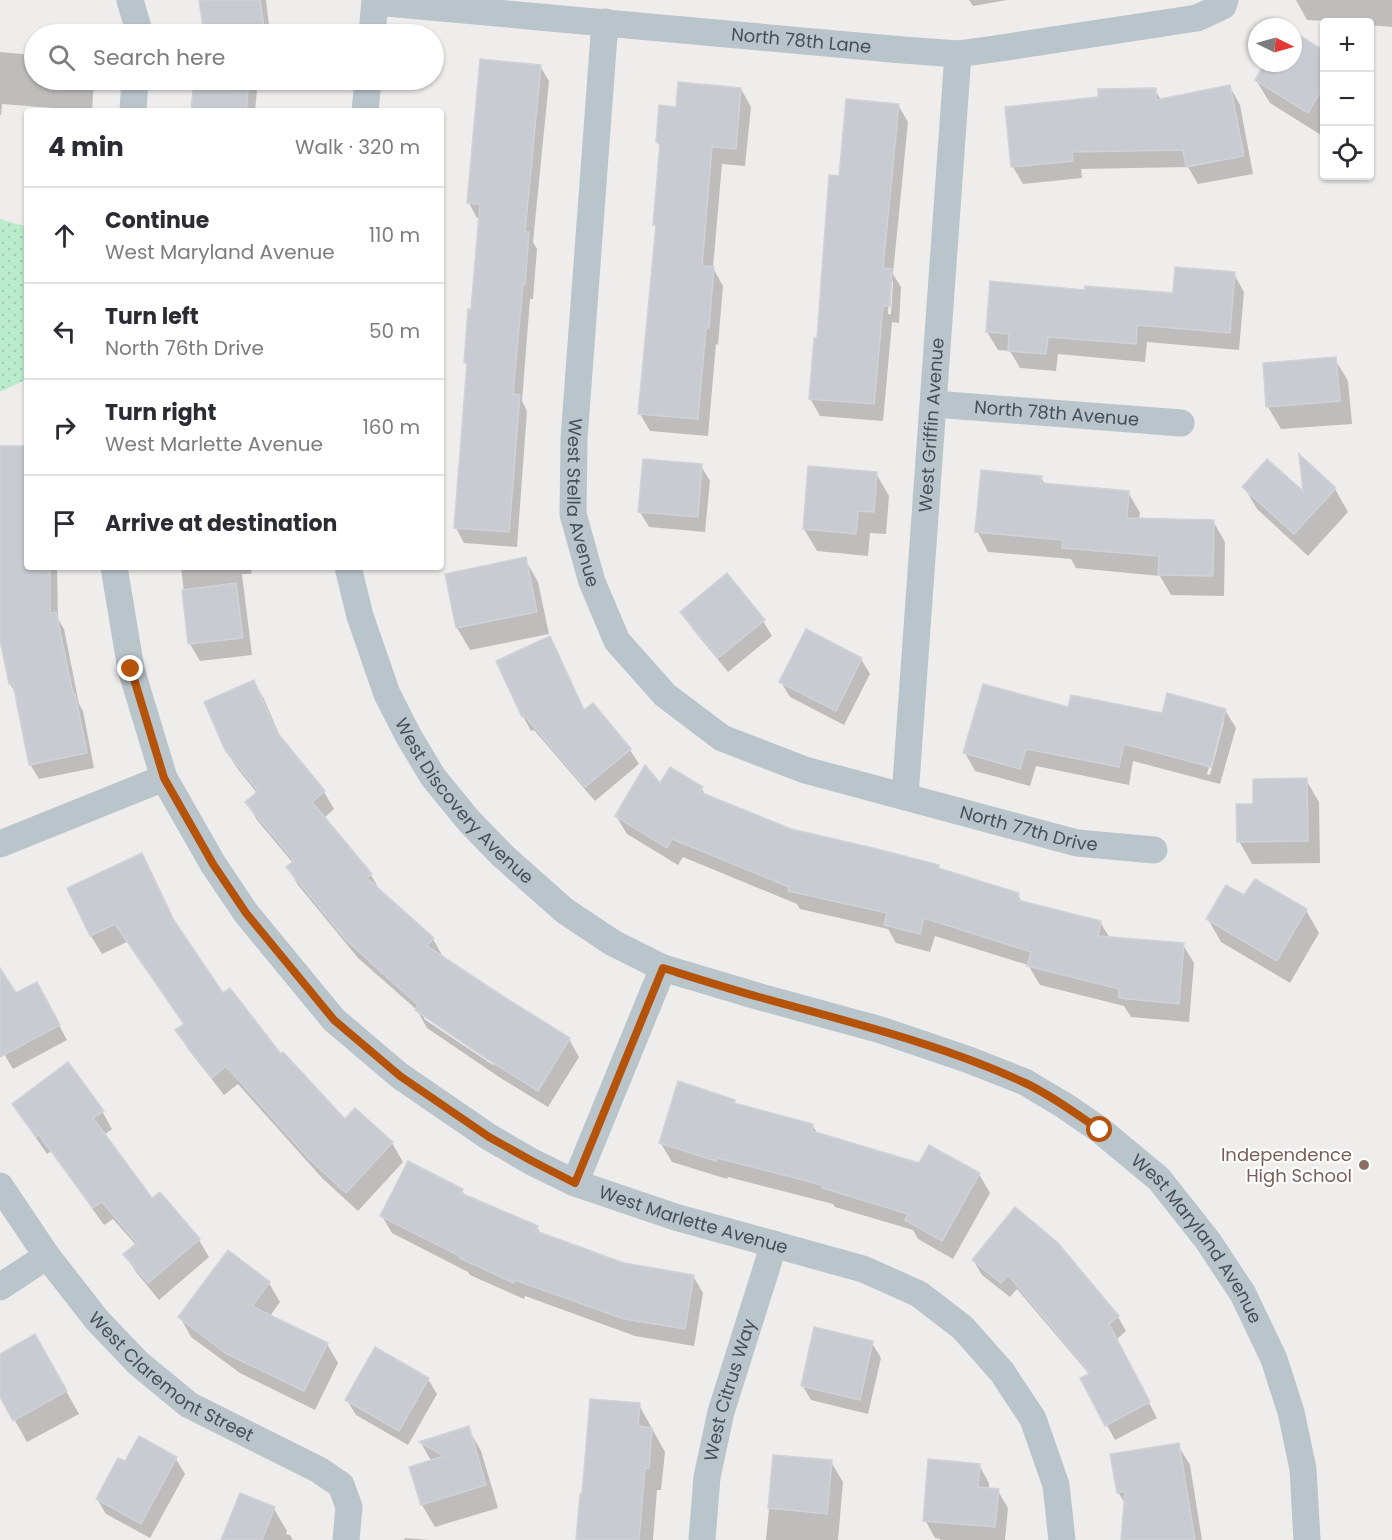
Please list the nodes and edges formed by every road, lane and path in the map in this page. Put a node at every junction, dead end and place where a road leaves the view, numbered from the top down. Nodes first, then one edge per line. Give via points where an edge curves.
1 (130, 0) edge
2 (375, 1) edge
3 (1224, 3) edge
4 (605, 22) junction
5 (137, 24) edge
6 (373, 24) edge
7 (958, 54) junction
8 (134, 90) edge
9 (367, 90) edge
10 (133, 108) edge
11 (365, 108) edge
12 (934, 404) junction
13 (1180, 423) dead end
14 (114, 570) edge
15 (349, 570) edge
16 (164, 778) junction
17 (905, 796) junction
18 (0, 844) edge
19 (1154, 850) dead end
20 (663, 968) junction
21 (575, 1183) junction
22 (0, 1186) edge
23 (774, 1244) junction
24 (47, 1256) junction
25 (0, 1287) edge
26 (346, 1540) edge
27 (702, 1540) edge
28 (1062, 1540) edge
29 (1307, 1540) edge

1 - 5 street
2 - 4 street, North 78th Lane
2 - 6 street
3 - 7 street, North 78th Lane via 1197,18
4 - 7 street, North 78th Lane
4 - 17 street, West Stella Avenue via 574,449 573,514 592,582 617,641 665,695 722,738 805,770
7 - 12 street, West Griffin Avenue
8 - 10 street
9 - 11 street
12 - 13 street, North 78th Avenue
12 - 17 street, West Griffin Avenue
14 - 16 street, West Marlette Avenue via 131,669
15 - 20 street, West Discovery Avenue via 387,694 433,777 502,856 565,911 613,943
16 - 18 street
16 - 21 street, West Marlette Avenue via 246,913 334,1020 400,1076 489,1137
17 - 19 street, North 77th Drive via 1077,843
20 - 21 street
20 - 29 street, West Maryland Avenue via 881,1030 1025,1082 1100,1130 1159,1179 1243,1294 1274,1359 1303,1469
21 - 23 street, West Marlette Avenue via 675,1217
22 - 24 street, West Claremont Street
23 - 27 street, West Citrus Way via 721,1412 707,1477
23 - 28 street, West Marlette Avenue via 863,1269 919,1294 963,1328 1002,1372 1033,1419 1056,1485
24 - 25 street
24 - 26 street, West Claremont Street via 97,1320 138,1363 189,1405 319,1470 341,1485 349,1507

